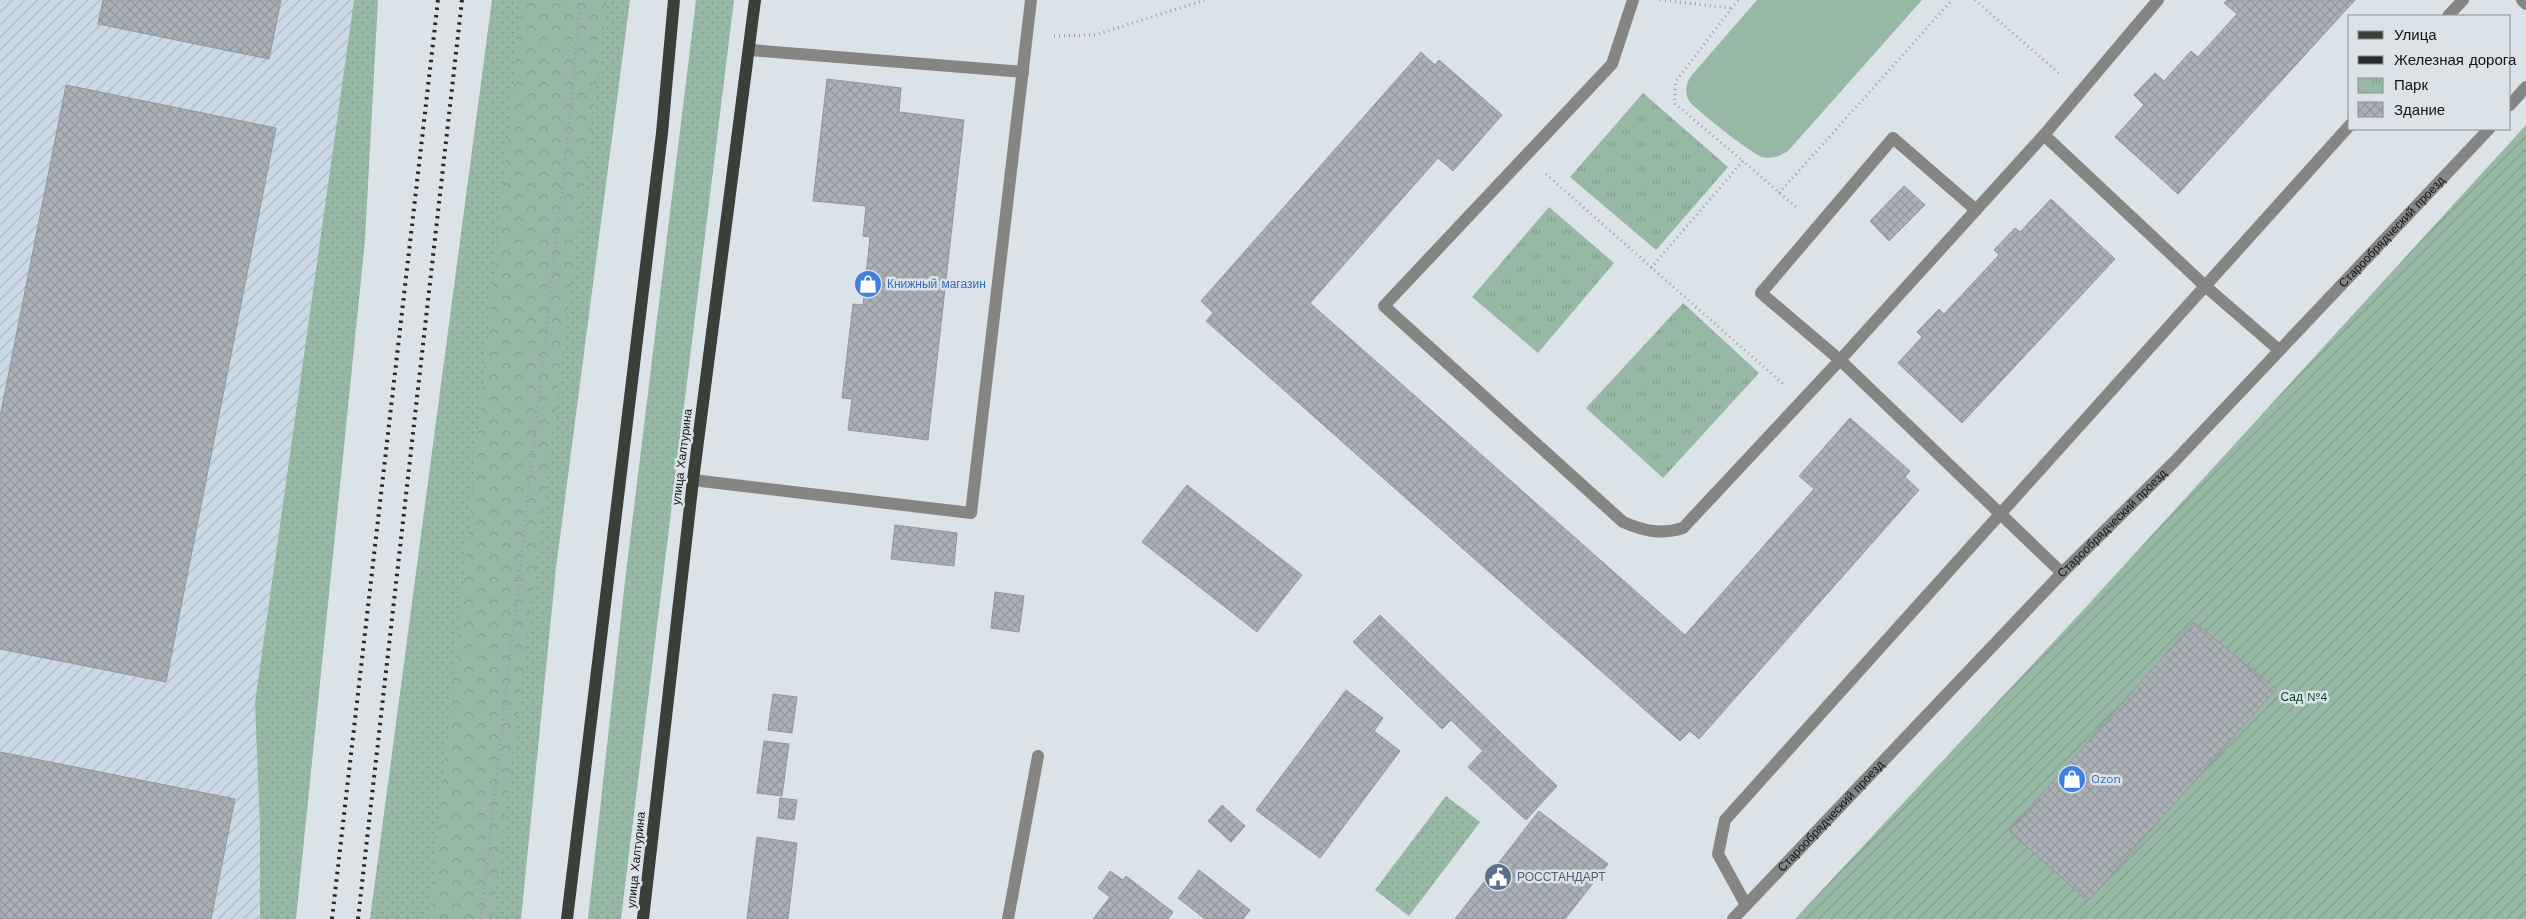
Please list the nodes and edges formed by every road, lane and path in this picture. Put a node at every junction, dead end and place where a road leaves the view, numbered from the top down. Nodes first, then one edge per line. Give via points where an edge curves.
1 (580, 0) edge
2 (674, 0) edge
3 (755, 0) edge
4 (1031, 0) edge
5 (1205, 0) edge
6 (1633, 0) edge
7 (1656, 0) edge
8 (1738, 0) edge
9 (1952, 0) edge
10 (1975, 0) edge
11 (2158, 0) edge
12 (2463, 0) edge
13 (2522, 0) edge
14 (2526, 4) edge
15 (1731, 8) junction
16 (2449, 15) edge
17 (1027, 36) junction
18 (750, 50) junction
19 (1022, 72) junction
20 (2526, 87) edge
21 (2080, 92) junction
22 (2511, 104) edge
23 (2348, 127) edge
24 (2488, 130) edge
25 (2044, 135) junction
26 (1526, 157) junction
27 (1743, 161) junction
28 (1779, 193) junction
29 (1976, 210) junction
30 (1818, 227) junction
31 (1651, 268) junction
32 (2204, 285) junction
33 (2279, 350) junction
34 (1840, 360) junction
35 (1802, 401) junction
36 (693, 480) junction
37 (2000, 514) junction
38 (2062, 573) junction
39 (1038, 756) dead end
40 (1746, 905) junction
41 (481, 919) edge
42 (567, 919) edge
43 (644, 919) edge
44 (1008, 919) edge
45 (1734, 919) edge

1 - 41 path via 571,107
2 - 42 main road via 662,132
3 - 18 main road, улица Халтурина
4 - 17 street
5 - 17 path via 1096,35
6 - 26 street via 1612,64
7 - 15 path
8 - 15 path
9 - 28 path
10 - 21 path
11 - 21 street
12 - 16 street
13 - 14 street
15 - 27 path via 1676,81 1674,103
17 - 19 street
18 - 19 street
18 - 36 main road, улица Халтурина
19 - 36 street via 971,512
20 - 22 street
21 - 25 street
23 - 32 street
24 - 33 street, Старообрядческий проезд
25 - 29 street
25 - 32 street
26 - 31 path
26 - 35 street via 1384,306 1623,522 1658,533 1683,528
27 - 28 path
27 - 31 path
28 - 30 path
29 - 30 street via 1893,138
29 - 34 street
30 - 34 street via 1761,293
31 - 35 path
32 - 33 street
32 - 37 street
33 - 38 street, Старообрядческий проезд via 2174,462
34 - 35 street
34 - 37 street
36 - 43 main road, улица Халтурина
37 - 38 street
37 - 40 street via 1724,820 1718,854
38 - 40 street, Старообрядческий проезд
39 - 44 street
40 - 45 street, Старообрядческий проезд

